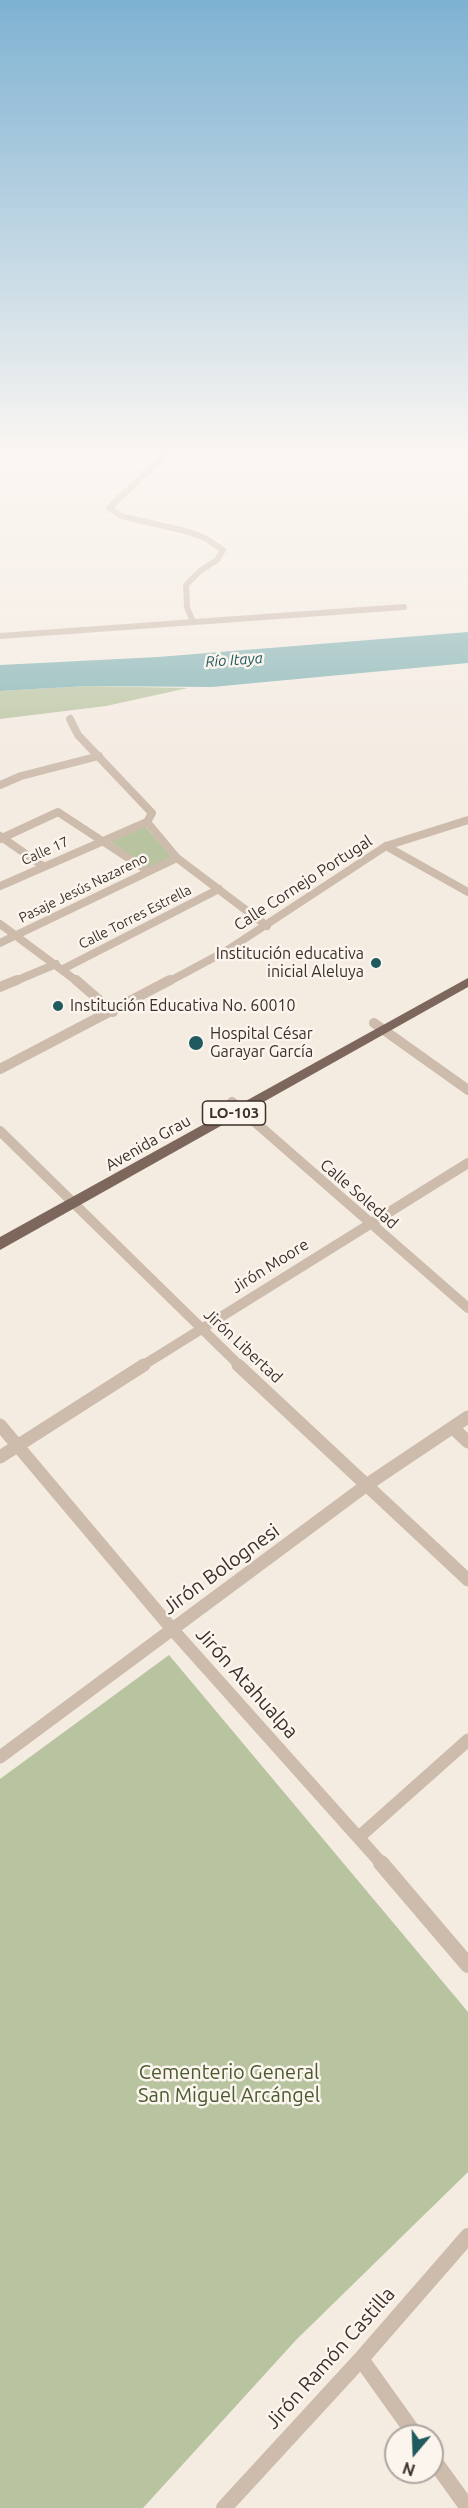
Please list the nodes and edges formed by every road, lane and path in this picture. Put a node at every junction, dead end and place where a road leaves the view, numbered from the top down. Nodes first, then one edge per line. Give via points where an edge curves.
1 (200, 571) edge
2 (404, 607) dead end
3 (193, 622) junction
4 (0, 636) edge
5 (70, 719) dead end
6 (99, 756) junction
7 (0, 785) edge
8 (468, 820) edge
9 (147, 822) junction
10 (1, 838) edge
11 (101, 841) junction
12 (386, 846) junction
13 (177, 858) junction
14 (43, 866) junction
15 (148, 871) junction
16 (0, 886) edge
17 (219, 889) junction
18 (468, 892) edge
19 (0, 924) edge
20 (267, 926) junction
21 (16, 935) junction
22 (0, 942) edge
23 (59, 967) junction
24 (468, 971) edge
25 (468, 982) edge
26 (0, 987) edge
27 (113, 1012) junction
28 (378, 1026) junction
29 (0, 1069) edge
30 (468, 1090) edge
31 (236, 1106) junction
32 (0, 1131) edge
33 (468, 1163) edge
34 (69, 1202) junction
35 (369, 1223) junction
36 (0, 1233) edge
37 (0, 1244) edge
38 (468, 1308) edge
39 (201, 1329) junction
40 (468, 1417) edge
41 (0, 1425) edge
42 (453, 1428) junction
43 (468, 1442) edge
44 (18, 1446) junction
45 (0, 1457) edge
46 (368, 1484) junction
47 (468, 1580) edge
48 (172, 1629) junction
49 (468, 1740) edge
50 (0, 1757) edge
51 (359, 1837) junction
52 (468, 1965) edge
53 (468, 2236) edge
54 (361, 2359) junction
55 (407, 2424) edge
56 (444, 2475) edge
57 (224, 2508) edge
58 (468, 2508) edge

1 - 3 street via 186,585 187,607
2 - 3 street
3 - 4 street
5 - 6 street via 78,735
6 - 7 street
6 - 9 street via 152,813
8 - 12 street, Calle Cornejo Portugal
9 - 11 street, Calle 17
9 - 13 street
10 - 11 street via 58,812
10 - 14 street
11 - 14 street, Calle 17
11 - 15 street
12 - 18 street
12 - 20 street, Calle Cornejo Portugal
13 - 15 street, Pasaje Jesús Nazareno
13 - 17 street
14 - 16 street, Calle 17
15 - 21 street, Pasaje Jesús Nazareno
17 - 20 street
17 - 23 street, Calle Torres Estrella
19 - 21 street
20 - 27 street, Calle Cornejo Portugal
21 - 22 street, Pasaje Jesús Nazareno
21 - 23 street
23 - 26 street, Calle Torres Estrella
23 - 27 street
24 - 28 main road, Avenida Grau / LO-103
25 - 28 main road, Avenida Grau / LO-103
27 - 29 street, Calle Cornejo Portugal
28 - 30 street
28 - 31 main road, Avenida Grau / LO-103
31 - 34 main road, Avenida Grau / LO-103
31 - 35 street, Calle Soledad
32 - 34 street, Jirón Libertad
33 - 35 street, Jirón Moore
34 - 36 main road, Avenida Grau / LO-103
34 - 37 main road, Avenida Grau / LO-103
34 - 39 street, Jirón Libertad
35 - 38 street, Calle Soledad
35 - 39 street, Jirón Moore
39 - 44 street, Jirón Moore
39 - 46 street, Jirón Libertad
40 - 42 street, Jirón Bolognesi
41 - 44 street, Jirón Atahualpa
42 - 43 street
42 - 46 street, Jirón Bolognesi
44 - 45 street, Jirón Moore
44 - 48 street, Jirón Atahualpa
46 - 47 street, Jirón Libertad
46 - 48 street, Jirón Bolognesi
48 - 50 street, Jirón Bolognesi
48 - 51 street, Jirón Atahualpa
49 - 51 street
51 - 52 street, Jirón Atahualpa
53 - 54 street, Jirón Ramón Castilla
54 - 55 street
54 - 57 street, Jirón Ramón Castilla
56 - 58 street

